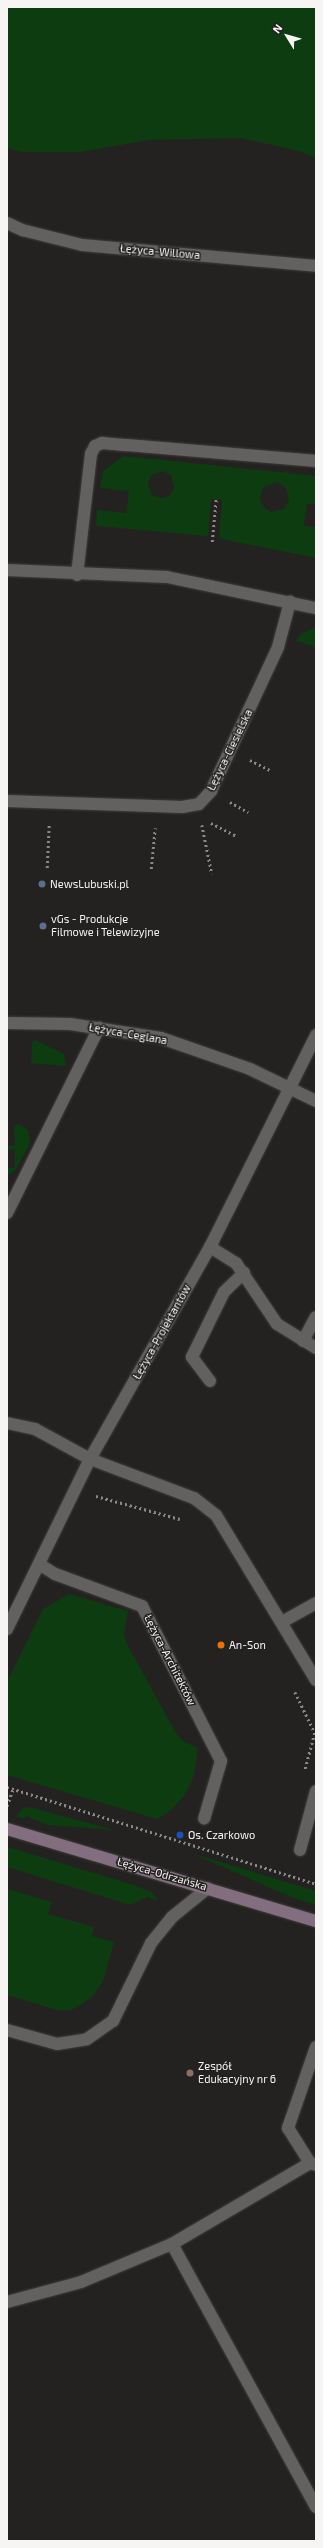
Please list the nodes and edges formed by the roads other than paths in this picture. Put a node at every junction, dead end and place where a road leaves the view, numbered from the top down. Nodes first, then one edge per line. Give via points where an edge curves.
1 (7, 223) edge
2 (316, 266) edge
3 (316, 461) edge
4 (7, 570) edge
5 (77, 575) junction
6 (290, 602) junction
7 (316, 608) edge
8 (7, 801) edge
9 (7, 1023) edge
10 (99, 1028) junction
11 (316, 1035) edge
12 (289, 1089) junction
13 (316, 1101) edge
14 (7, 1213) edge
15 (210, 1247) junction
16 (244, 1273) junction
17 (316, 1317) edge
18 (303, 1341) junction
19 (316, 1348) edge
20 (210, 1381) dead end
21 (7, 1423) edge
22 (90, 1459) junction
23 (39, 1564) junction
24 (316, 1603) edge
25 (282, 1622) junction
26 (7, 1629) edge
27 (316, 1679) edge
28 (316, 1791) edge
29 (204, 1819) dead end
30 (7, 1829) edge
31 (300, 1850) dead end
32 (208, 1888) junction
33 (316, 1920) edge
34 (7, 2030) edge
35 (316, 2047) edge
36 (313, 2164) edge
37 (172, 2244) junction
38 (7, 2302) edge
39 (316, 2507) edge

1 - 2 street, Łężyca-Willowa via 22,230 82,245
3 - 5 street via 102,443 95,446 91,454
4 - 5 street
5 - 6 street via 167,577
6 - 7 street
6 - 8 street, Łężyca-Ciesielska via 278,647 211,791 199,804 182,807
9 - 10 street, Łężyca-Ceglana via 70,1024
10 - 12 street, Łężyca-Ceglana via 161,1038 250,1069
10 - 14 street
11 - 12 street, Łężyca-Projektantów
12 - 13 street, Łężyca-Ceglana
12 - 15 street, Łężyca-Projektantów
15 - 16 street via 236,1263
15 - 22 street, Łężyca-Projektantów
16 - 18 street via 277,1324
16 - 20 street via 224,1292 192,1357
17 - 18 street
18 - 19 street
21 - 22 street via 35,1429
22 - 23 street, Łężyca-Projektantów
22 - 25 street via 194,1498 216,1515
23 - 26 street, Łężyca-Projektantów
23 - 29 street, Łężyca-Architektów via 56,1574 142,1606 221,1761
24 - 25 street
25 - 27 street
28 - 31 street
30 - 32 main road, Łężyca-Odrzańska
32 - 33 main road, Łężyca-Odrzańska
32 - 34 street via 172,1917 151,1943 113,2021 87,2039 57,2044
35 - 36 street via 288,2128
36 - 37 street
37 - 38 street via 81,2282
37 - 39 street

